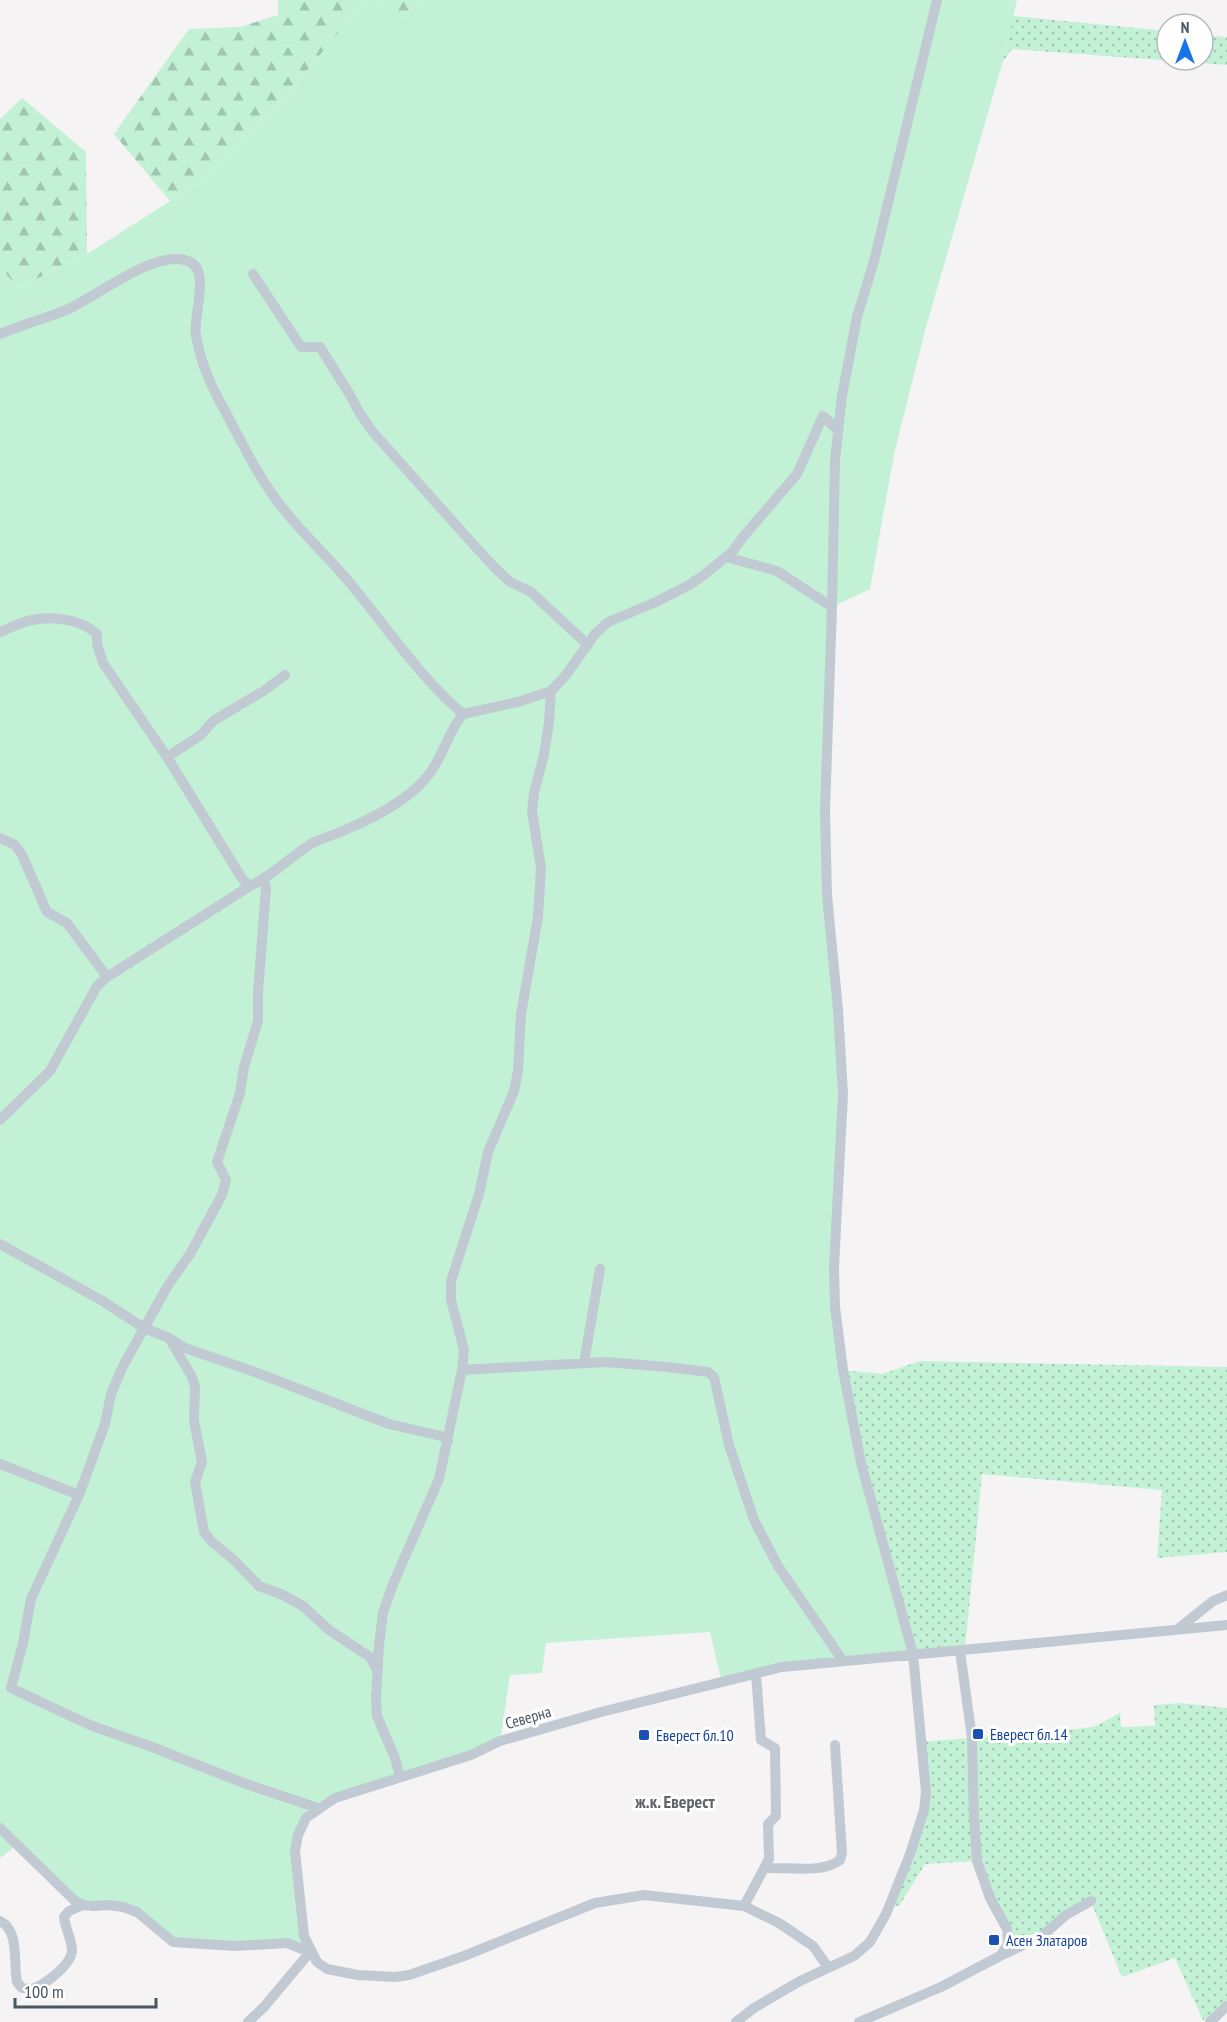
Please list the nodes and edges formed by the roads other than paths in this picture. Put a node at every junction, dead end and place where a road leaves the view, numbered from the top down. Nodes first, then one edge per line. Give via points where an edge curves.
1 (937, 0) edge
2 (253, 274) dead end
3 (0, 334) edge
4 (838, 430) junction
5 (730, 554) junction
6 (832, 606) junction
7 (0, 632) edge
8 (588, 645) junction
9 (285, 675) dead end
10 (551, 692) junction
11 (463, 714) junction
12 (167, 757) junction
13 (0, 838) edge
14 (264, 879) junction
15 (250, 885) junction
16 (107, 976) junction
17 (0, 1120) edge
18 (0, 1244) edge
19 (600, 1269) dead end
20 (144, 1328) junction
21 (169, 1338) junction
22 (584, 1363) junction
23 (462, 1371) junction
24 (448, 1441) junction
25 (0, 1464) edge
26 (79, 1494) junction
27 (1227, 1595) edge
28 (1227, 1625) edge
29 (1178, 1629) junction
30 (960, 1651) junction
31 (913, 1654) junction
32 (843, 1661) junction
33 (377, 1671) junction
34 (756, 1674) junction
35 (836, 1745) dead end
36 (400, 1777) junction
37 (318, 1808) junction
38 (0, 1828) edge
39 (765, 1868) junction
40 (1091, 1901) dead end
41 (84, 1905) junction
42 (744, 1906) junction
43 (0, 1921) edge
44 (310, 1952) junction
45 (1000, 1956) junction
46 (828, 1967) junction
47 (1227, 2006) edge
48 (865, 2021) edge
49 (248, 2022) edge
50 (736, 2022) edge
51 (1210, 2022) edge

1 - 4 street via 857,317
2 - 8 street via 302,347 320,347 372,431 462,532 510,582 531,592
3 - 11 street via 66,310 157,262 189,261 200,271 195,333 200,356 209,382 249,456 281,506 350,582 422,673
4 - 5 street via 823,416 797,474
4 - 6 street
5 - 6 street via 777,571
5 - 8 street via 689,585 608,622
6 - 31 street via 825,854 843,1094 835,1307 854,1428
7 - 12 street via 31,620 63,618 89,627 97,634 103,663
8 - 10 street
9 - 12 street via 213,721 201,735
10 - 11 street
10 - 23 street via 544,755 532,811 541,868 538,917 521,1014 518,1071 489,1152 451,1281 451,1300 464,1350
11 - 14 street via 428,777 415,790 369,818 312,843
12 - 15 street via 243,880
13 - 16 street via 22,855 47,912 67,923
14 - 15 street
14 - 20 street via 258,1021 217,1162 226,1180 222,1195
15 - 16 street
16 - 17 street via 97,986 50,1071
18 - 20 street
19 - 22 street
20 - 21 street
20 - 26 street via 111,1394 105,1424
21 - 24 street via 185,1348 389,1424
21 - 33 street via 195,1386 194,1421 202,1462 195,1482 204,1532 259,1586 303,1606 329,1630 370,1657
22 - 23 street
22 - 32 street via 667,1367 708,1372 714,1377 729,1445 754,1521 778,1566
23 - 24 street
24 - 33 street via 439,1479 384,1613
25 - 26 street
26 - 37 street via 31,1599 11,1688 90,1725
27 - 29 street via 1213,1601
28 - 29 street, Северна
29 - 30 street, Северна
30 - 31 street, Северна
30 - 45 street via 972,1738 977,1861 990,1898 1007,1929 1008,1944
31 - 32 street, Северна
31 - 46 street via 924,1810 878,1930 854,1956
32 - 34 street, Северна via 782,1667
33 - 36 street via 377,1716
34 - 36 street, Северна via 500,1741 471,1755
34 - 39 street via 761,1740 775,1748 776,1816 768,1824 769,1859
35 - 39 street via 840,1860 828,1867
36 - 37 street, Северна via 335,1798
37 - 44 street, Северна via 306,1818 295,1851 304,1936
38 - 41 street
39 - 42 street
40 - 45 street via 1066,1915 1042,1936
41 - 43 street via 64,1917 72,1950 70,1959 62,1969 31,1989 16,1982 12,1933
41 - 44 street via 123,1907 137,1912 173,1942 235,1946 287,1943
42 - 44 street via 644,1894 594,1903 464,1956 395,1977 327,1969
42 - 46 street via 779,1923 813,1947
44 - 49 street
45 - 48 street
46 - 50 street
47 - 51 street

